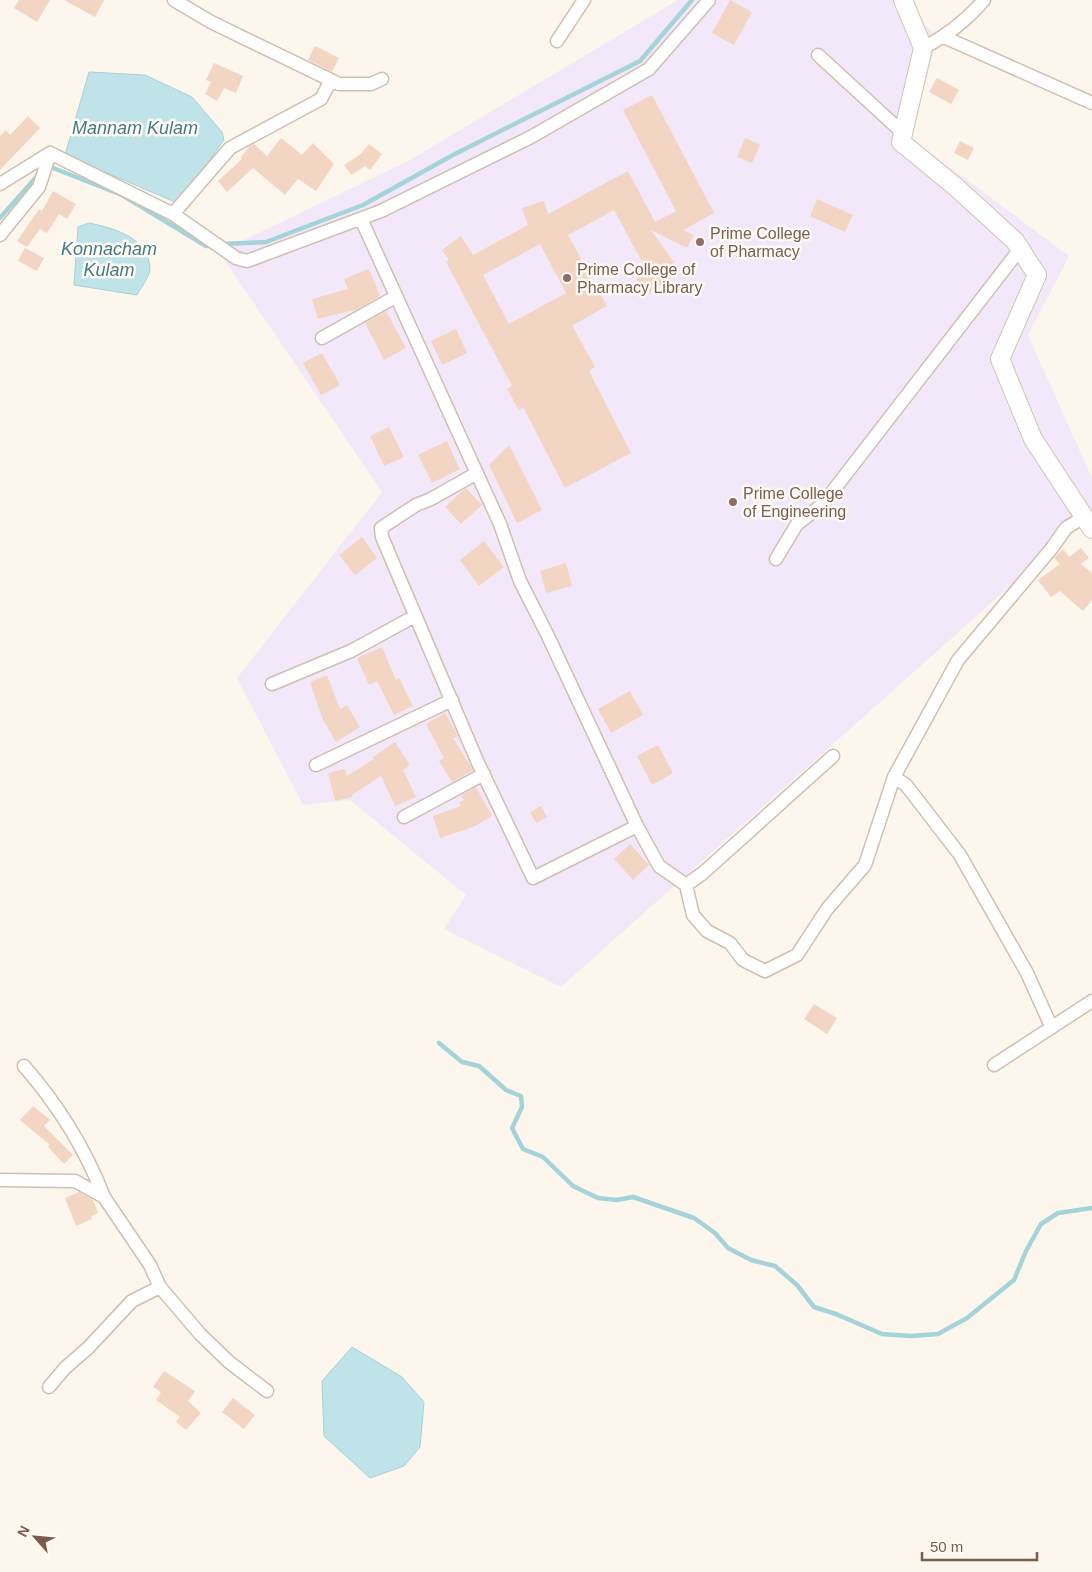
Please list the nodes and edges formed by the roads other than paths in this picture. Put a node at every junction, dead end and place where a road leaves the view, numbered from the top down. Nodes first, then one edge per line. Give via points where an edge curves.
1 (174, 0) edge
2 (584, 0) edge
3 (709, 0) edge
4 (903, 0) edge
5 (984, 0) edge
6 (944, 37) junction
7 (557, 41) dead end
8 (923, 48) junction
9 (818, 55) dead end
10 (382, 79) dead end
11 (331, 80) junction
12 (1092, 103) edge
13 (903, 133) junction
14 (49, 156) junction
15 (0, 184) edge
16 (173, 214) junction
17 (362, 219) junction
18 (0, 235) edge
19 (1020, 249) junction
20 (396, 297) junction
21 (322, 338) dead end
22 (476, 473) junction
23 (1088, 523) edge
24 (776, 558) dead end
25 (415, 616) junction
26 (272, 684) dead end
27 (452, 700) junction
28 (833, 756) dead end
29 (316, 766) dead end
30 (484, 774) junction
31 (894, 778) junction
32 (404, 817) dead end
33 (637, 826) junction
34 (686, 885) junction
35 (1092, 1001) edge
36 (1051, 1026) junction
37 (994, 1065) dead end
38 (24, 1066) dead end
39 (93, 1168) junction
40 (0, 1180) edge
41 (75, 1181) junction
42 (104, 1197) junction
43 (160, 1287) junction
44 (49, 1388) dead end
45 (267, 1391) dead end

1 - 11 street via 211,22
2 - 7 street
3 - 17 street via 649,69 531,136
4 - 8 street
5 - 6 street via 966,21
6 - 8 street
6 - 12 street
8 - 13 street
9 - 13 street
10 - 11 street via 371,84 339,84
11 - 16 street via 321,99 230,148
13 - 19 street via 901,142 957,188
14 - 15 street
14 - 16 street
14 - 18 street via 39,187
16 - 17 street via 236,258 247,261
17 - 20 street
19 - 23 street via 1037,274 1000,359 1033,439
19 - 24 street via 822,505 796,524
20 - 21 street
20 - 22 street
22 - 25 street via 381,528
22 - 33 street via 500,524 520,581
23 - 31 street via 1066,528 958,660
25 - 26 street via 351,650
25 - 27 street
27 - 29 street
27 - 30 street
28 - 34 street via 704,873
30 - 32 street
30 - 33 street via 533,878
31 - 34 street via 865,865 827,909 797,955 765,971 743,960 730,943 708,931 693,915
31 - 36 street via 906,785 960,855 1028,973
33 - 34 street via 659,866
35 - 36 street
36 - 37 street
38 - 39 street via 52,1099
39 - 41 street
39 - 42 street
40 - 41 street
41 - 42 street
42 - 43 street via 150,1265
43 - 44 street via 132,1302
43 - 45 street via 200,1334 229,1362

